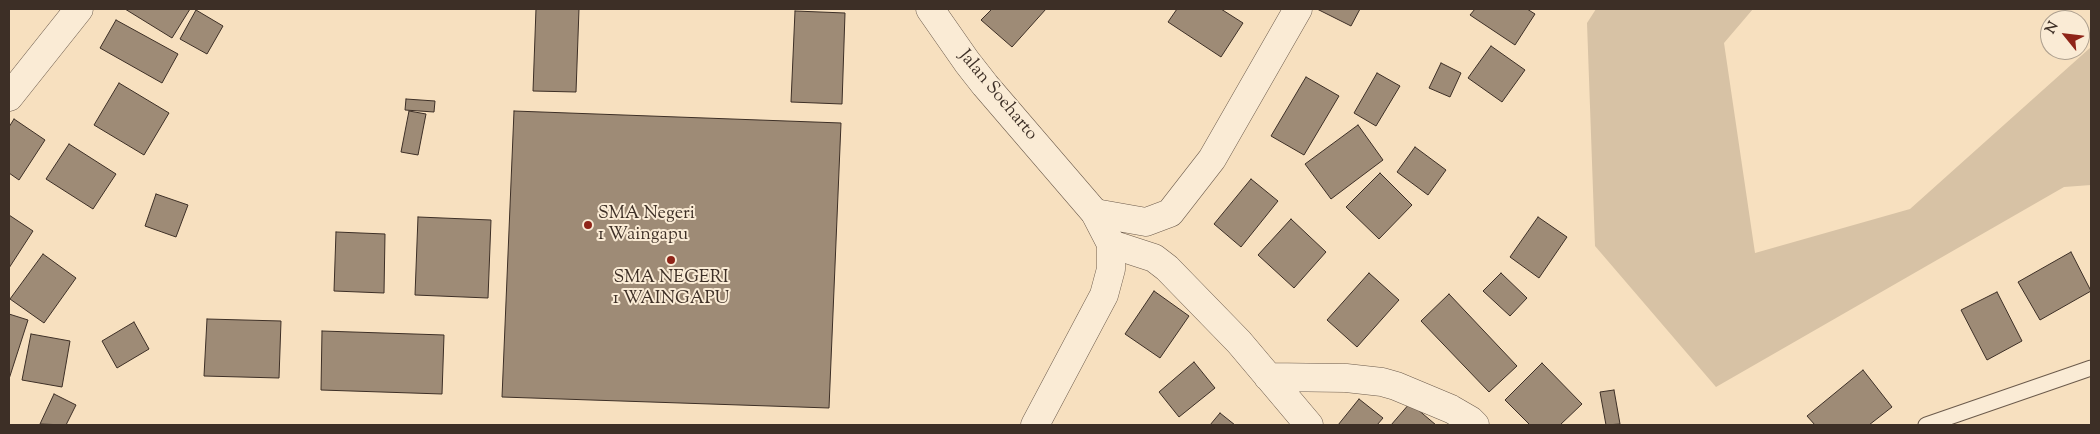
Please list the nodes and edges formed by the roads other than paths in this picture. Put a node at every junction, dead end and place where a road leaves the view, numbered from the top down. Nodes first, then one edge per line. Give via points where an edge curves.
1 (79, 9) edge
2 (930, 9) edge
3 (1298, 9) edge
4 (9, 97) edge
5 (1095, 213) junction
6 (1111, 244) junction
7 (2091, 368) edge
8 (1268, 377) junction
9 (1035, 425) edge
10 (1309, 425) edge
11 (1476, 425) edge
12 (1926, 425) edge

1 - 4 street
2 - 5 street, Jalan Soeharto via 985,85
3 - 5 street via 1212,159 1170,213 1146,222
5 - 6 street, Jalan Soeharto
6 - 8 street via 1154,258 1167,268 1239,342
6 - 9 street via 1111,269 1104,295
7 - 12 lane
8 - 10 street
8 - 11 street via 1382,382 1451,409

